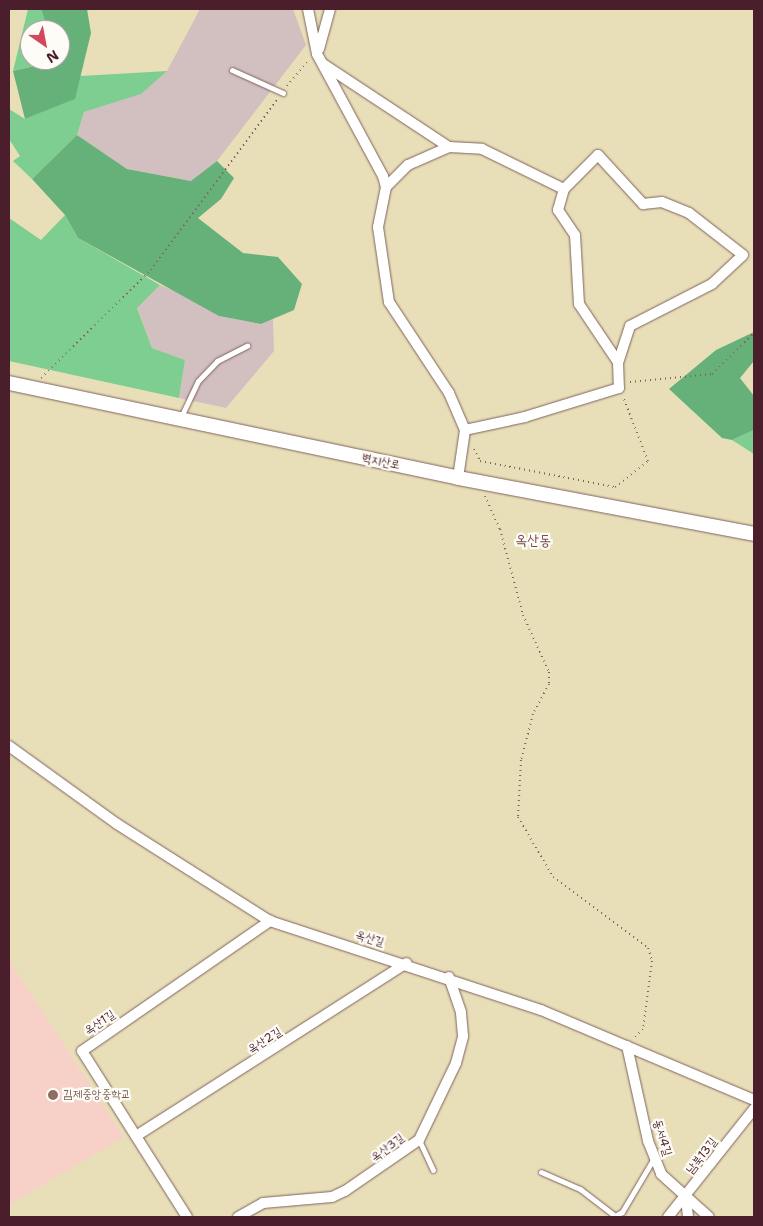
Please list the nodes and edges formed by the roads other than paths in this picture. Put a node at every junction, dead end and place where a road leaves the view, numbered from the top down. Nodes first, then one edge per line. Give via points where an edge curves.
1 (308, 9) edge
2 (330, 9) edge
3 (320, 58) junction
4 (232, 70) dead end
5 (282, 93) road end
6 (449, 147) junction
7 (386, 187) junction
8 (564, 189) junction
9 (247, 346) dead end
10 (618, 362) junction
11 (9, 383) edge
12 (180, 419) junction
13 (465, 430) junction
14 (458, 478) junction
15 (754, 534) edge
16 (9, 746) edge
17 (270, 921) junction
18 (406, 963) junction
19 (448, 977) junction
20 (627, 1046) junction
21 (754, 1100) edge
22 (754, 1110) edge
23 (136, 1136) junction
24 (419, 1140) junction
25 (654, 1158) junction
26 (433, 1170) dead end
27 (541, 1172) dead end
28 (686, 1198) junction
29 (187, 1217) edge
30 (238, 1217) edge
31 (668, 1217) edge
32 (688, 1217) edge
33 (709, 1217) edge

1 - 3 street
2 - 3 street
3 - 6 street
3 - 7 street
4 - 5 lane
6 - 7 street via 408,164
6 - 8 street via 482,149
7 - 13 street via 378,227 389,302 449,393
8 - 10 street via 558,210 575,236 579,304
8 - 10 street via 598,155 644,204 662,202 689,214 743,254 712,284 655,310 630,326
9 - 12 lane via 217,361 198,381
10 - 13 street via 619,383
11 - 12 street, 벽지산로
12 - 14 street, 벽지산로
13 - 14 street
14 - 15 street, 벽지산로
16 - 17 street, 옥산길 via 117,824
17 - 18 street, 옥산길
17 - 23 street, 옥산1길 via 82,1050
18 - 19 street, 옥산길
18 - 23 street, 옥산2길
19 - 20 street, 옥산길
19 - 24 street, 옥산3길 via 461,1012 463,1036 456,1063
20 - 21 street, 옥산길
20 - 25 street, 동서4길
22 - 28 street, 남북13길
23 - 29 street, 옥산1길
24 - 26 lane
24 - 30 street, 옥산3길 via 339,1194 262,1203
25 - 27 lane via 640,1175 622,1212 615,1216 580,1189
25 - 28 street, 동서4길 via 660,1174
28 - 31 street, 남북13길
28 - 32 street
28 - 33 street, 동서4길

